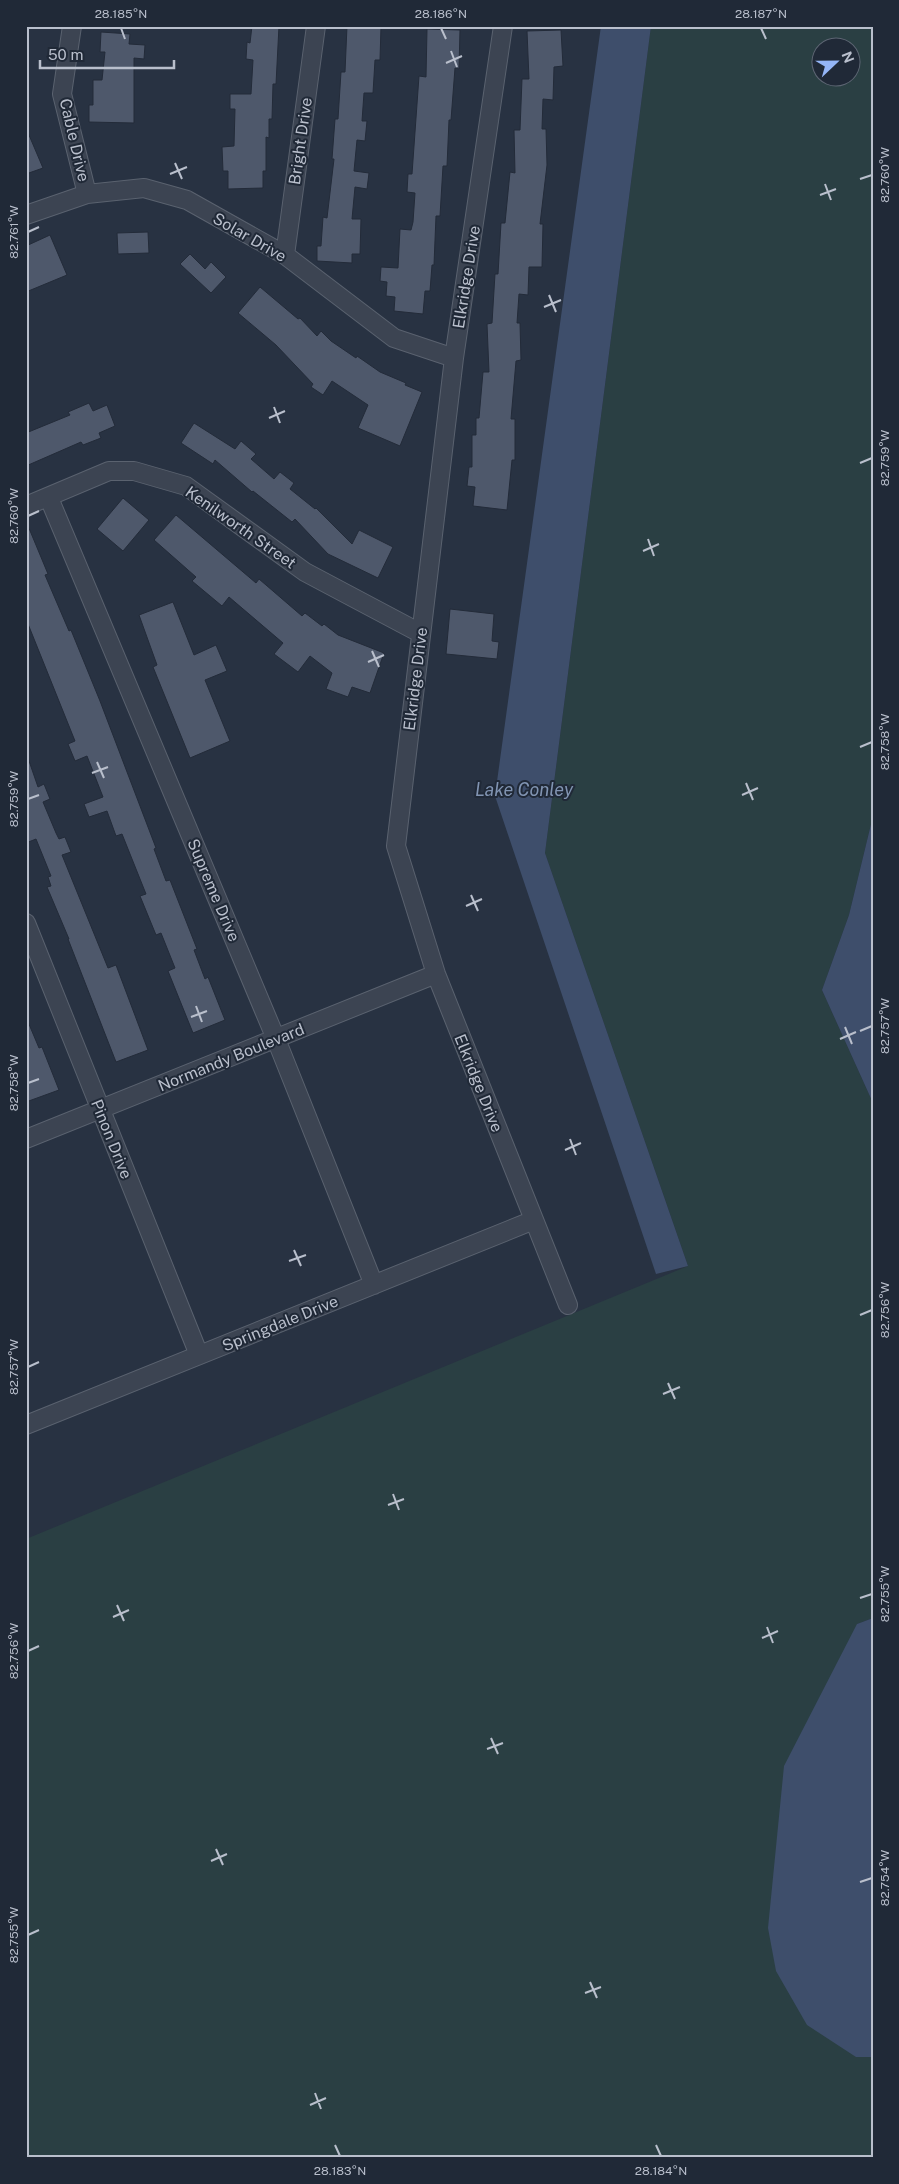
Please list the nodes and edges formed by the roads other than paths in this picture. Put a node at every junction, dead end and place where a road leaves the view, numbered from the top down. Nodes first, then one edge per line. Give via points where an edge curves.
1 (72, 26) edge
2 (316, 26) edge
3 (503, 26) edge
4 (88, 194) junction
5 (26, 215) edge
6 (284, 255) junction
7 (454, 358) junction
8 (49, 498) junction
9 (26, 506) edge
10 (420, 633) junction
11 (26, 923) edge
12 (436, 974) junction
13 (276, 1039) junction
14 (100, 1109) junction
15 (26, 1139) edge
16 (534, 1220) junction
17 (374, 1285) junction
18 (568, 1305) dead end
19 (199, 1355) junction
20 (27, 1424) edge

1 - 4 street, Cable Drive via 62,94
2 - 6 street, Bright Drive
3 - 7 street, Elkridge Drive
4 - 5 street, Solar Drive
4 - 6 street, Solar Drive via 144,188 187,200
6 - 7 street, Solar Drive via 394,338
7 - 10 street, Elkridge Drive
8 - 9 street, Kenilworth Street
8 - 10 street, Kenilworth Street via 110,471 134,471 186,486 305,572
8 - 13 street, Supreme Drive
10 - 12 street, Elkridge Drive via 396,846
11 - 14 street, Pinon Drive
12 - 13 street, Normandy Boulevard
12 - 16 street, Elkridge Drive
13 - 14 street, Normandy Boulevard
13 - 17 street, Supreme Drive
14 - 15 street, Normandy Boulevard
14 - 19 street, Pinon Drive
16 - 17 street, Springdale Drive
16 - 18 street, Elkridge Drive
17 - 19 street, Springdale Drive
19 - 20 street, Springdale Drive

